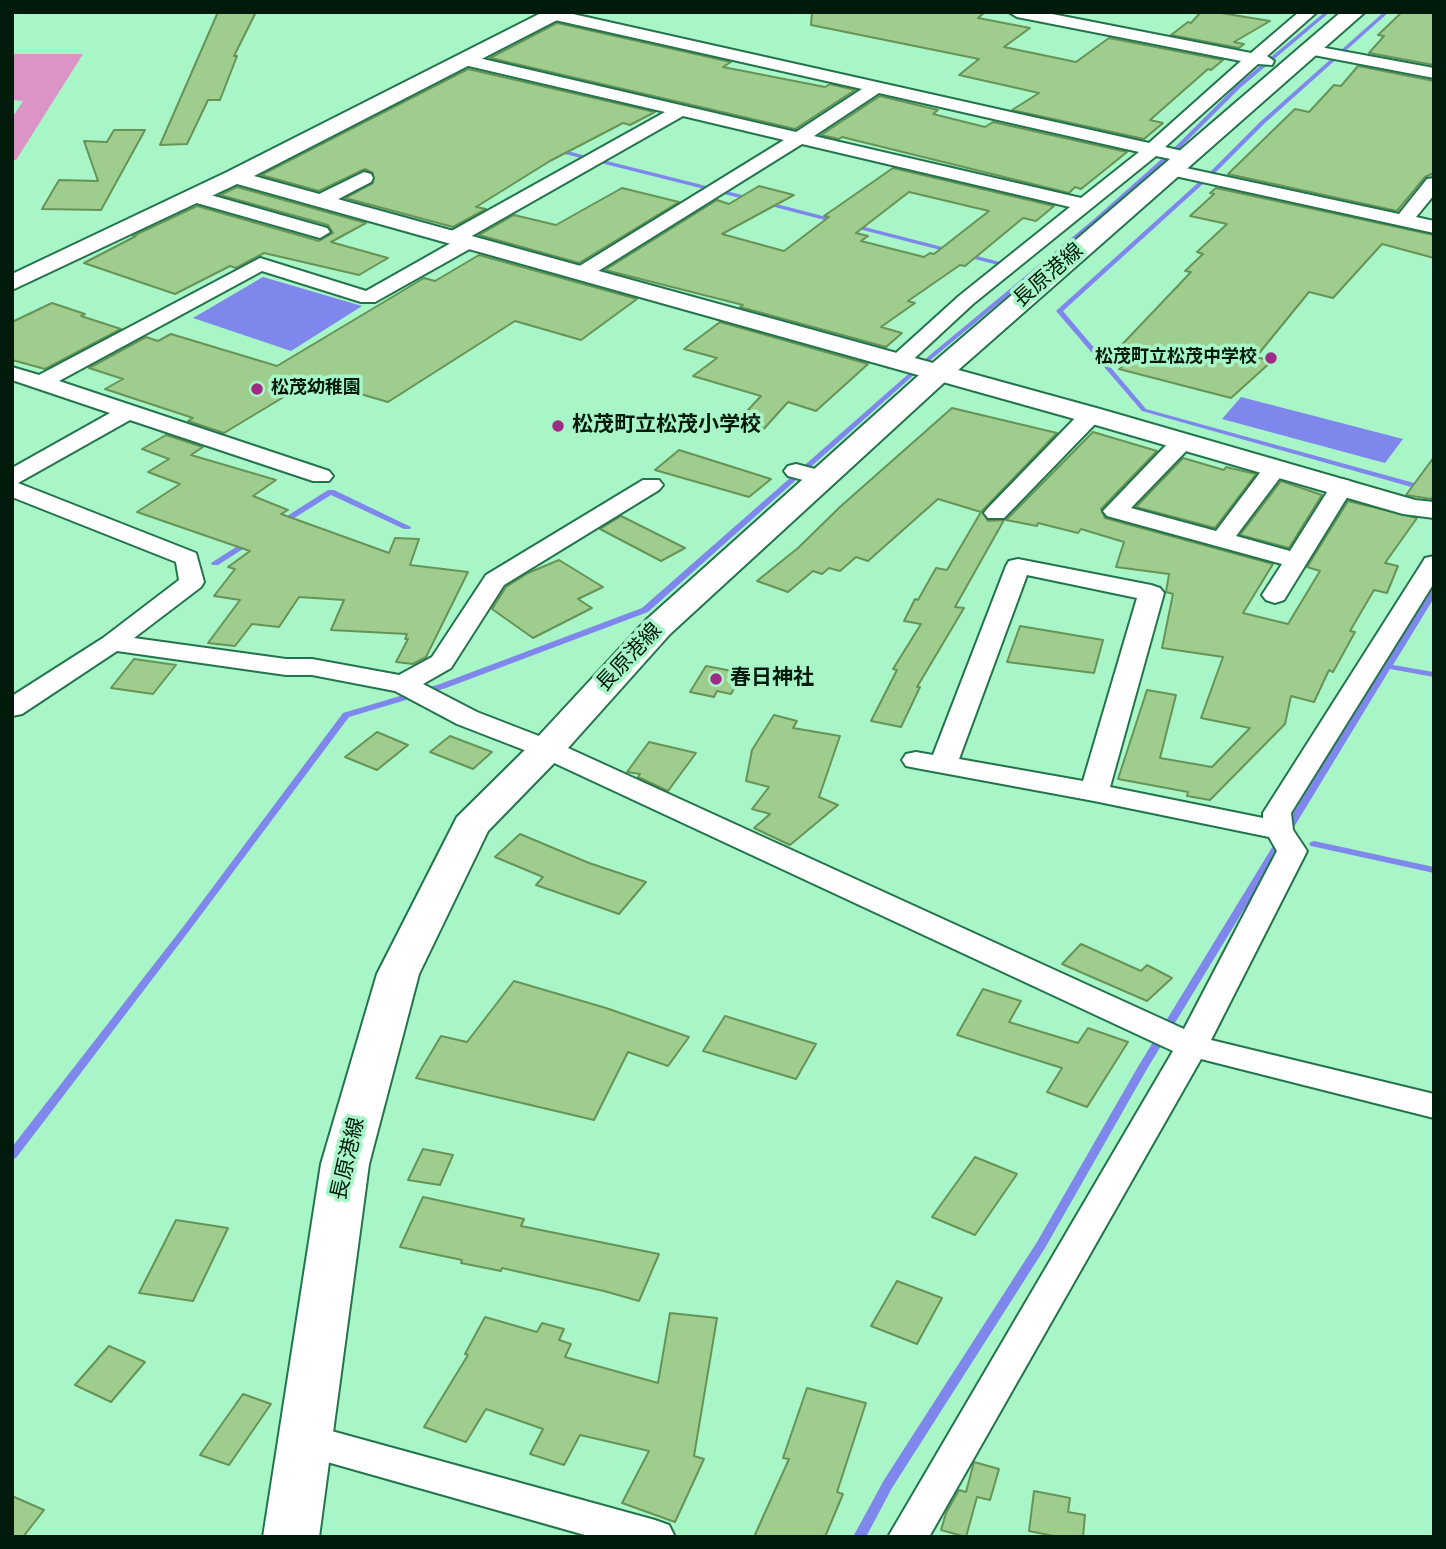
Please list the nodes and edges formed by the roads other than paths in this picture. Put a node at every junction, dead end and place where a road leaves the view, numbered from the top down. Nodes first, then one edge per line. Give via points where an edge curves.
1 (1017, 12) edge
2 (1309, 12) edge
3 (1354, 12) edge
4 (557, 13) edge
5 (1285, 58) junction
6 (466, 60) junction
7 (1434, 74) edge
8 (876, 88) junction
9 (679, 111) junction
10 (797, 139) junction
11 (1170, 159) junction
12 (235, 177) junction
13 (364, 178) dead end
14 (1434, 183) edge
15 (193, 196) junction
16 (320, 201) junction
17 (1085, 205) junction
18 (1404, 220) junction
19 (1434, 227) edge
20 (320, 232) dead end
21 (461, 240) junction
22 (580, 274) junction
23 (12, 283) edge
24 (918, 368) junction
25 (12, 373) edge
26 (40, 383) junction
27 (127, 413) junction
28 (1091, 415) junction
29 (1183, 441) junction
30 (1276, 467) junction
31 (321, 476) dead end
32 (12, 478) edge
33 (651, 485) dead end
34 (1342, 486) junction
35 (12, 489) edge
36 (1434, 510) edge
37 (996, 513) dead end
38 (1221, 540) junction
39 (1296, 560) junction
40 (1434, 563) edge
41 (1275, 595) dead end
42 (112, 643) junction
43 (403, 684) junction
44 (12, 708) edge
45 (547, 749) junction
46 (1094, 792) junction
47 (1279, 830) junction
48 (1192, 1046) junction
49 (1434, 1106) edge
50 (306, 1440) junction
51 (290, 1537) edge
52 (655, 1537) edge
53 (908, 1537) edge

1 - 5 street
2 - 5 street
3 - 5 main road, 長原港線
4 - 6 street
4 - 8 street
5 - 7 street
5 - 11 main road, 長原港線
6 - 9 street
6 - 12 street
8 - 10 street
8 - 11 street
9 - 10 street
9 - 21 street
10 - 17 street
10 - 22 street
11 - 17 street
11 - 18 street
11 - 24 main road, 長原港線
12 - 15 street
12 - 16 street
13 - 16 street
14 - 18 street
15 - 20 street
15 - 23 street
16 - 21 street
17 - 24 street via 966,300
18 - 19 street
21 - 22 street
21 - 26 street via 368,298 260,264
22 - 24 street
24 - 28 street
24 - 45 main road, 長原港線 via 657,627
25 - 26 street
26 - 27 street
27 - 31 street
27 - 32 street
28 - 29 street
28 - 37 street
29 - 30 street
29 - 38 street via 1115,511
30 - 34 street
30 - 38 street
33 - 43 street via 495,580 442,662
34 - 36 street
34 - 39 street
35 - 42 street via 187,558 192,582
38 - 39 street
39 - 41 street
40 - 47 street via 1277,813
42 - 43 street via 312,667
42 - 44 street
43 - 45 street via 467,718
45 - 48 street
45 - 50 main road, 長原港線 via 471,826 398,974 345,1164
46 - 46 street via 929,762 1018,566 1151,593
46 - 47 street
47 - 48 street via 1292,851
48 - 49 street
48 - 53 street
50 - 51 main road, 長原港線
50 - 52 street

